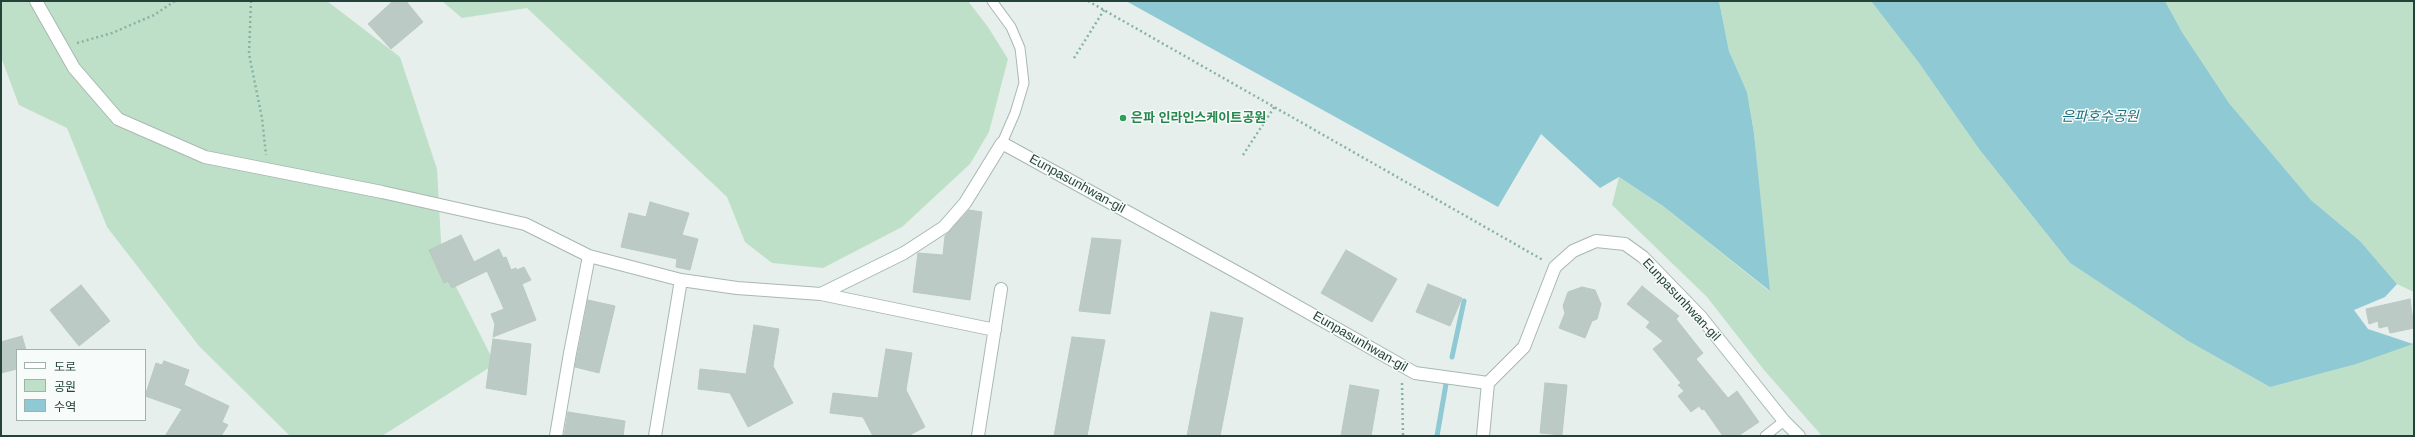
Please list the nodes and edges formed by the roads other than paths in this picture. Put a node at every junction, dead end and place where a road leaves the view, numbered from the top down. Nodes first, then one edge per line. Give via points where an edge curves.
1 (36, 1) edge
2 (992, 1) edge
3 (1002, 143) junction
4 (589, 256) junction
5 (681, 280) junction
6 (1001, 289) dead end
7 (821, 294) junction
8 (995, 330) junction
9 (1488, 383) junction
10 (1784, 421) junction
11 (556, 436) edge
12 (655, 436) edge
13 (978, 436) edge
14 (1483, 436) edge
15 (1765, 436) edge
16 (1799, 436) edge

1 - 4 street via 74,68 118,119 205,157 382,192 525,224
2 - 3 lane via 1012,26 1020,48 1024,83
3 - 7 street via 964,203 944,227 904,254
3 - 9 street, Eunpasunhwan-gil via 1414,373
4 - 5 street
4 - 11 street
5 - 7 street via 737,288
5 - 12 street
6 - 8 street
7 - 8 street
8 - 13 street
9 - 10 street, Eunpasunhwan-gil via 1524,347 1555,267 1573,251 1596,241 1625,244 1648,263 1701,317
9 - 14 street
10 - 15 lane
10 - 16 street, Eunpasunhwan-gil

